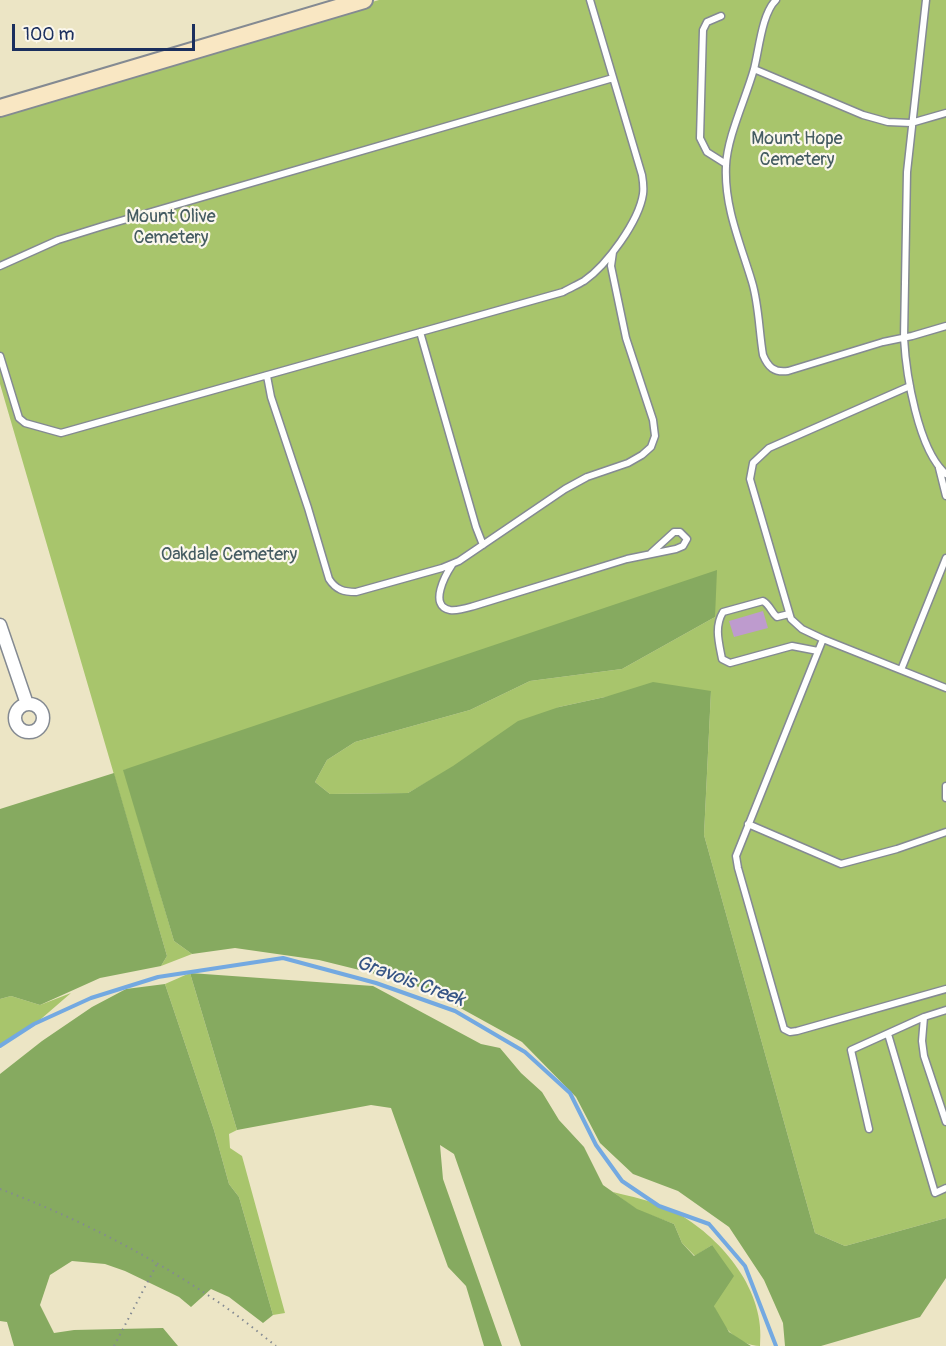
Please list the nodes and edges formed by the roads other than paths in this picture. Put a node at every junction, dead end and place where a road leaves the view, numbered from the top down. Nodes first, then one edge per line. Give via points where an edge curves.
1 (364, 0) edge
2 (590, 0) edge
3 (777, 0) edge
4 (926, 0) edge
5 (720, 16) dead end
6 (754, 69) junction
7 (614, 78) junction
8 (0, 108) edge
9 (946, 112) edge
10 (912, 123) junction
11 (726, 164) junction
12 (613, 251) junction
13 (0, 266) edge
14 (946, 326) edge
15 (420, 332) junction
16 (904, 338) junction
17 (0, 356) edge
18 (267, 376) junction
19 (910, 386) junction
20 (939, 468) junction
21 (946, 474) edge
22 (946, 496) edge
23 (483, 545) junction
24 (651, 553) junction
25 (946, 558) edge
26 (453, 564) junction
27 (789, 614) junction
28 (0, 627) edge
29 (823, 639) junction
30 (818, 651) junction
31 (901, 670) junction
32 (946, 688) edge
33 (27, 704) dead end
34 (946, 786) edge
35 (946, 798) edge
36 (748, 825) junction
37 (946, 832) edge
38 (946, 990) edge
39 (946, 1010) edge
40 (924, 1017) junction
41 (888, 1034) junction
42 (946, 1122) edge
43 (869, 1128) dead end
44 (946, 1188) edge

1 - 8 street
2 - 7 lane
3 - 6 lane via 767,14
4 - 10 lane
5 - 11 lane via 707,22 703,30 700,138 707,152
6 - 10 lane via 863,115
6 - 11 lane
7 - 12 lane via 642,175 643,193 632,222
7 - 13 lane via 103,226 58,240
9 - 10 lane
10 - 16 lane via 907,171
11 - 16 lane via 729,206 753,285 763,355 772,369 788,371
12 - 15 lane via 590,276 563,292
12 - 23 lane via 611,266 626,338 653,420 655,436 651,447 628,463 565,489
14 - 16 lane
15 - 18 lane
15 - 23 lane
16 - 19 lane
17 - 18 lane via 18,418 61,433
18 - 26 lane via 333,586 344,592 356,592
19 - 20 lane via 920,426
19 - 27 lane via 769,448 753,463 750,479
20 - 21 lane
20 - 22 lane
23 - 26 lane
24 - 24 lane via 684,546 687,539 675,532
24 - 26 lane via 452,610 441,603 439,595
25 - 31 lane
27 - 29 lane via 802,629
27 - 30 lane via 777,617 763,601 723,612 718,620 722,659 730,663 792,646
28 - 33 street
29 - 30 lane
29 - 31 lane
30 - 36 lane
31 - 32 lane
34 - 35 lane
36 - 37 lane via 841,864
36 - 38 lane via 736,856 738,868 784,1029 797,1031
39 - 40 lane
40 - 41 lane
40 - 42 lane via 924,1056
41 - 43 lane via 851,1050
41 - 44 lane via 935,1193

